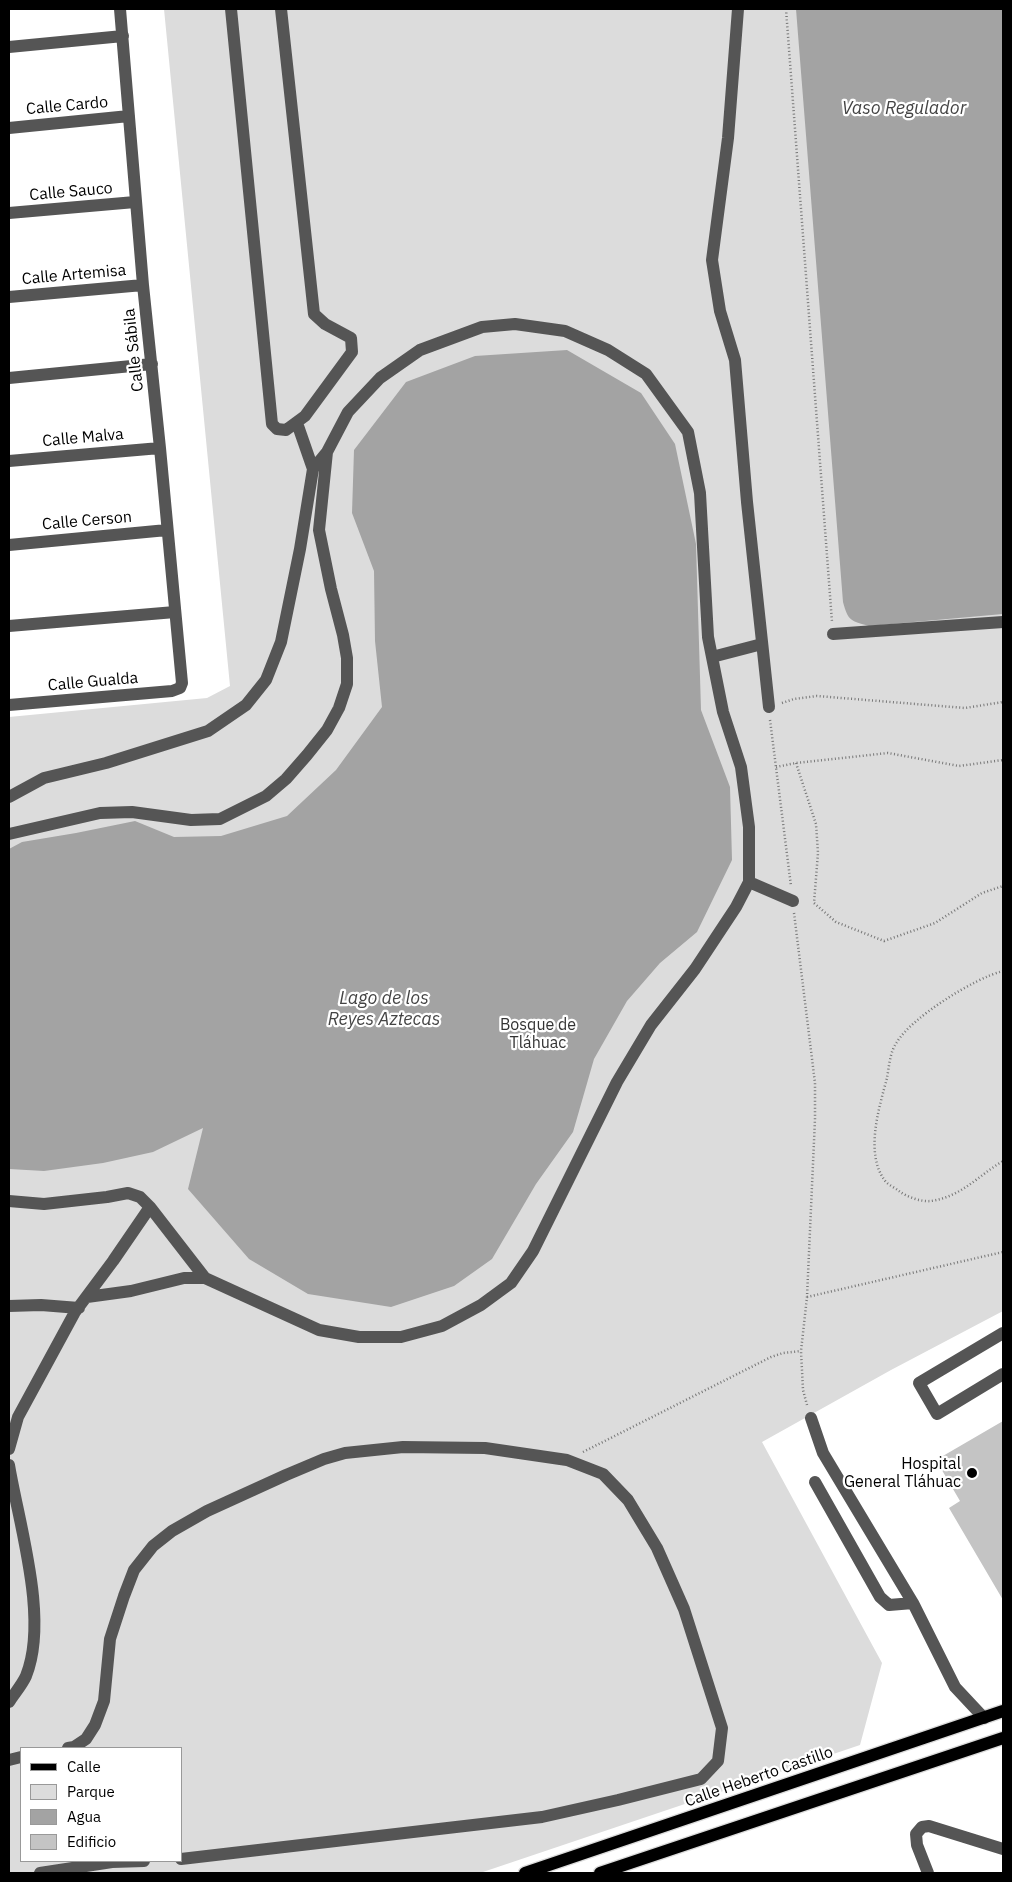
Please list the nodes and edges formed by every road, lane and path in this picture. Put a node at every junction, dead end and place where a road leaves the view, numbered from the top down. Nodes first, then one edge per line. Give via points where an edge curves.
1 (120, 9) edge
2 (231, 9) edge
3 (281, 9) edge
4 (738, 9) edge
5 (786, 9) edge
6 (123, 36) junction
7 (9, 47) edge
8 (129, 116) junction
9 (9, 128) edge
10 (135, 202) junction
11 (9, 213) edge
12 (143, 285) junction
13 (9, 297) edge
14 (152, 364) junction
15 (9, 378) edge
16 (297, 423) junction
17 (160, 448) junction
18 (327, 452) junction
19 (9, 461) edge
20 (313, 469) junction
21 (167, 530) junction
22 (9, 545) edge
23 (175, 612) junction
24 (1003, 622) edge
25 (9, 626) edge
26 (833, 634) joint
27 (762, 644) junction
28 (712, 656) junction
29 (180, 688) joint
30 (1003, 702) edge
31 (9, 706) edge
32 (770, 708) junction
33 (1003, 760) edge
34 (796, 763) junction
35 (776, 767) junction
36 (9, 797) edge
37 (9, 834) edge
38 (749, 882) junction
39 (1003, 886) edge
40 (793, 902) junction
41 (1003, 971) edge
42 (1003, 1161) edge
43 (9, 1201) edge
44 (150, 1207) junction
45 (1003, 1252) edge
46 (206, 1278) junction
47 (807, 1297) junction
48 (83, 1302) junction
49 (9, 1306) edge
50 (1003, 1334) edge
51 (801, 1351) junction
52 (1003, 1374) edge
53 (811, 1418) joint
54 (13, 1419) edge
55 (9, 1449) edge
56 (567, 1460) junction
57 (9, 1465) edge
58 (815, 1482) dead end
59 (913, 1603) junction
60 (9, 1702) edge
61 (1003, 1712) edge
62 (984, 1718) junction
63 (1003, 1738) edge
64 (87, 1744) edge
65 (74, 1747) edge
66 (1003, 1849) edge
67 (182, 1859) edge
68 (54, 1862) edge
69 (106, 1862) edge
70 (40, 1873) edge
71 (526, 1873) edge
72 (600, 1873) edge
73 (928, 1873) edge

1 - 6 street, Calle Sábila
2 - 16 street via 272,424 277,429 286,430
3 - 16 street via 314,314 351,338 352,352
4 - 27 street via 728,138 712,260 720,311 735,360
5 - 26 path
6 - 7 street
6 - 8 street, Calle Sábila
8 - 9 street, Calle Cardo
8 - 10 street, Calle Sábila
10 - 11 street, Calle Sauco
10 - 12 street, Calle Sábila
12 - 13 street, Calle Artemisa
12 - 14 street, Calle Sábila
14 - 15 street
14 - 17 street, Calle Sábila
16 - 20 street
17 - 19 street, Calle Malva
17 - 21 street, Calle Sábila
18 - 20 street
18 - 28 street via 348,412 380,378 420,350 482,327 515,324 565,331 608,350 646,374 688,432 700,492 708,637
18 - 37 street via 319,530 343,635 347,684 340,708 308,755 286,780 266,796 220,819 191,820 132,812 100,813
20 - 36 street via 280,642 266,680 246,705 208,731 106,763 44,778
21 - 22 street, Calle Cerson
21 - 23 street, Calle Sábila
23 - 25 street
23 - 29 street, Calle Sábila
24 - 26 street
27 - 28 street
27 - 32 street
28 - 38 street via 723,712 741,767 748,827
29 - 31 street, Calle Gualda
30 - 32 path via 965,708 817,696 794,699
32 - 35 path
33 - 34 path via 959,766 888,753
34 - 35 path
34 - 39 path via 816,824 818,854 814,903 836,922 884,941 935,923 982,893
35 - 40 path
38 - 40 street
38 - 46 street via 695,969 651,1025 617,1082 533,1251 511,1283 481,1305 442,1326 401,1336 359,1337 319,1330
40 - 47 path via 815,1083
41 - 42 path via 964,988 902,1034 895,1044 878,1116 874,1150 886,1182 902,1194 930,1201 956,1194
43 - 44 street via 44,1204 128,1193
44 - 46 street
44 - 48 street
45 - 47 path
46 - 48 street via 184,1278
47 - 51 path
48 - 49 street
48 - 54 street
50 - 52 street via 919,1383 936,1414
51 - 53 path via 804,1390
51 - 56 path via 771,1357
53 - 59 street via 823,1453
54 - 55 street
56 - 64 street via 485,1448 404,1447 344,1454 286,1474 206,1511 172,1531 153,1546 134,1570 110,1639 104,1701
56 - 67 street via 602,1474 628,1500 657,1548 684,1610 722,1728 718,1761 701,1779 542,1817
57 - 60 street via 35,1605 33,1645 26,1677
58 - 59 street via 880,1597 889,1605
59 - 62 street via 955,1687
61 - 62 main road, Calle Heberto Castillo
62 - 71 main road, Calle Heberto Castillo
63 - 72 main road
64 - 65 street
66 - 73 street via 928,1826 922,1827 916,1834 917,1845
68 - 70 street
69 - 70 street

